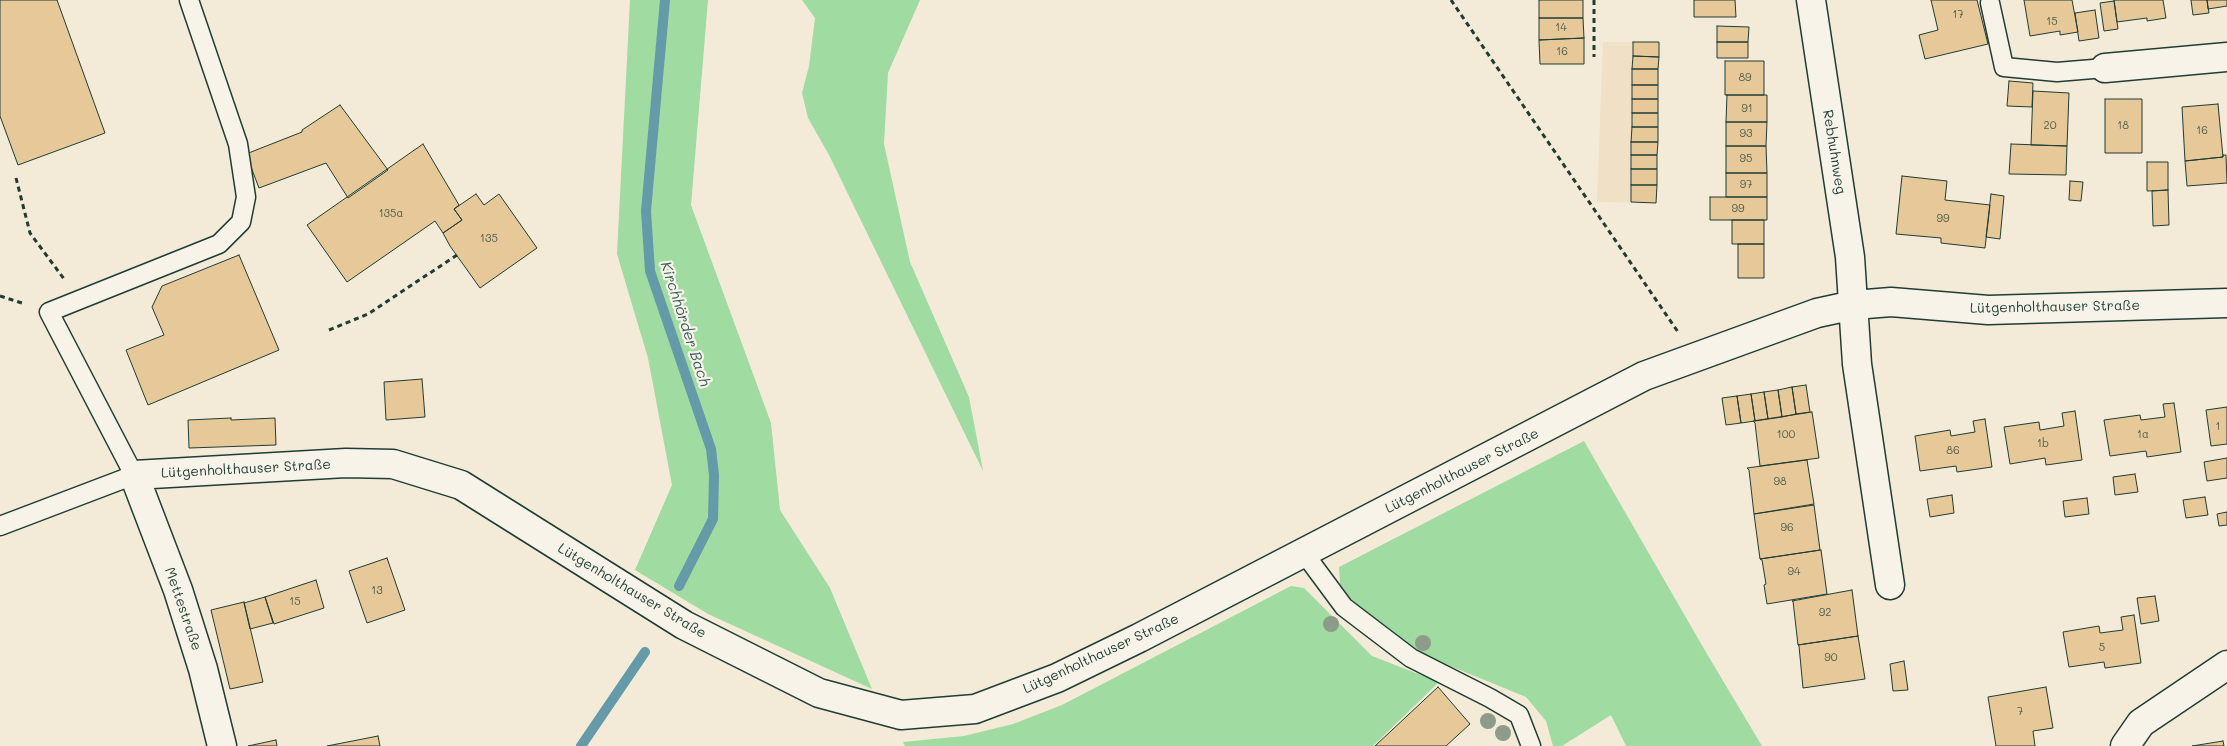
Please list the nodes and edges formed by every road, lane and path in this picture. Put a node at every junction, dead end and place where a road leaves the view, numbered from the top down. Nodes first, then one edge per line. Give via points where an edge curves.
1 (189, 0) edge
2 (1451, 0) edge
3 (1594, 0) edge
4 (1810, 0) edge
5 (1990, 3) dead end
6 (1594, 57) dead end
7 (2227, 58) edge
8 (2105, 68) joint
9 (16, 178) dead end
10 (456, 255) dead end
11 (80, 300) junction
12 (2227, 302) edge
13 (1854, 305) junction
14 (329, 330) dead end
15 (1696, 358) junction
16 (134, 475) junction
17 (0, 526) edge
18 (1304, 553) junction
19 (1890, 585) dead end
20 (2227, 665) edge
21 (222, 746) edge
22 (1531, 746) edge
23 (2125, 746) edge

1 - 11 lane via 238,144 246,197 241,222 219,244
2 - 15 path
3 - 6 path
4 - 13 street, Rebhuhnweg via 1850,257
5 - 8 lane via 2004,67 2057,72
7 - 8 street
9 - 11 path via 30,233
10 - 14 path via 368,314
11 - 16 lane via 49,312
12 - 13 street, Lütgenholthauser Straße via 1988,310 1891,302
13 - 15 street, Lütgenholthauser Straße via 1817,313
13 - 19 street via 1857,364
15 - 18 street, Lütgenholthauser Straße via 1644,376
16 - 17 lane
16 - 18 street, Lütgenholthauser Straße via 346,463 401,466 461,485 684,624 819,693 901,715 975,709 1057,678
16 - 21 street, Mettestraße via 204,669
18 - 22 lane via 1344,607 1411,658 1518,715
20 - 23 street via 2141,723

